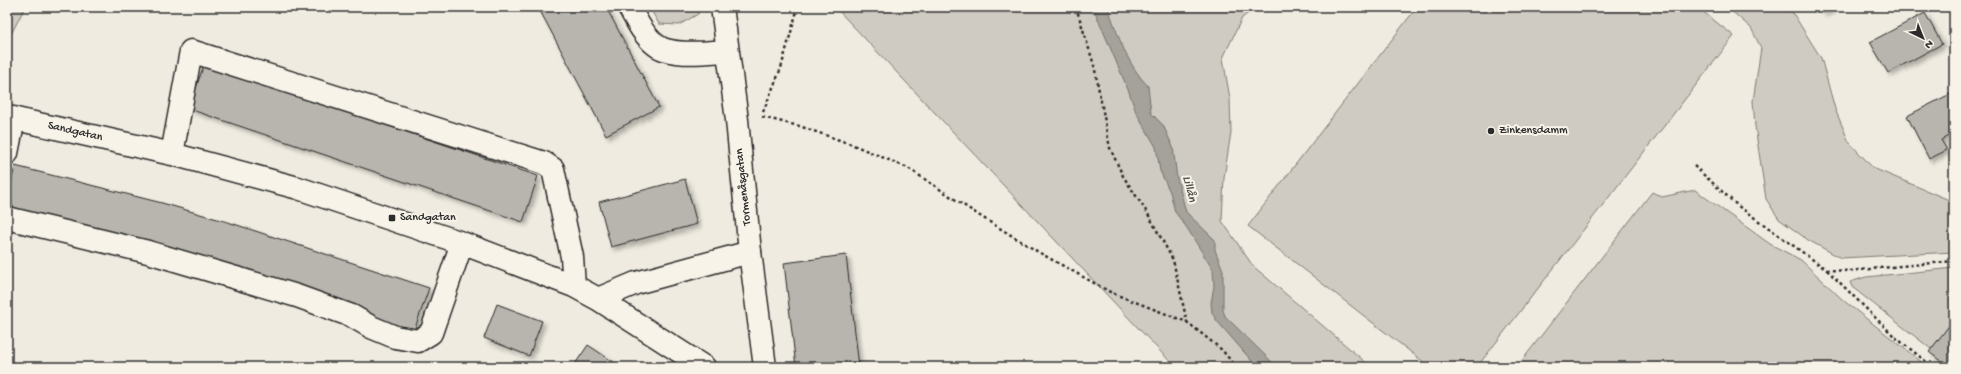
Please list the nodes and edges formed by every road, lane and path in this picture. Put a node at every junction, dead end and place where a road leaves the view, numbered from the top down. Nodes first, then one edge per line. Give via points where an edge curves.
1 (629, 7) edge
2 (722, 7) edge
3 (798, 7) edge
4 (1076, 7) edge
5 (727, 51) junction
6 (761, 116) junction
7 (10, 118) edge
8 (737, 120) junction
9 (7, 153) edge
10 (172, 154) junction
11 (1694, 166) dead end
12 (7, 218) edge
13 (462, 243) junction
14 (750, 252) junction
15 (1954, 261) edge
16 (1827, 270) junction
17 (574, 286) junction
18 (598, 298) junction
19 (1187, 322) junction
20 (704, 367) edge
21 (765, 367) edge
22 (1236, 367) edge
23 (1933, 367) edge

1 - 5 street via 639,26 656,46 681,53
2 - 5 street, Tormenåsgatan
3 - 6 path via 781,68
4 - 19 path via 1094,65 1110,148 1123,176 1148,214 1173,260
5 - 8 street, Tormenåsgatan
6 - 8 path
6 - 19 path via 844,141 908,168 980,216 1099,286
7 - 9 street
7 - 10 street, Sandgatan
8 - 14 street, Tormenåsgatan
10 - 13 street, Sandgatan via 298,188
10 - 17 street via 190,51 544,163 553,169 572,257
11 - 16 path via 1738,206
12 - 13 street via 148,252 296,296 352,316 395,337 418,341 431,333
13 - 17 street, Sandgatan
14 - 18 street via 636,282
14 - 21 street, Tormenåsgatan
15 - 16 path via 1849,271
16 - 23 path via 1895,337
17 - 18 street, Sandgatan
18 - 20 street, Sandgatan
19 - 22 path via 1222,350

